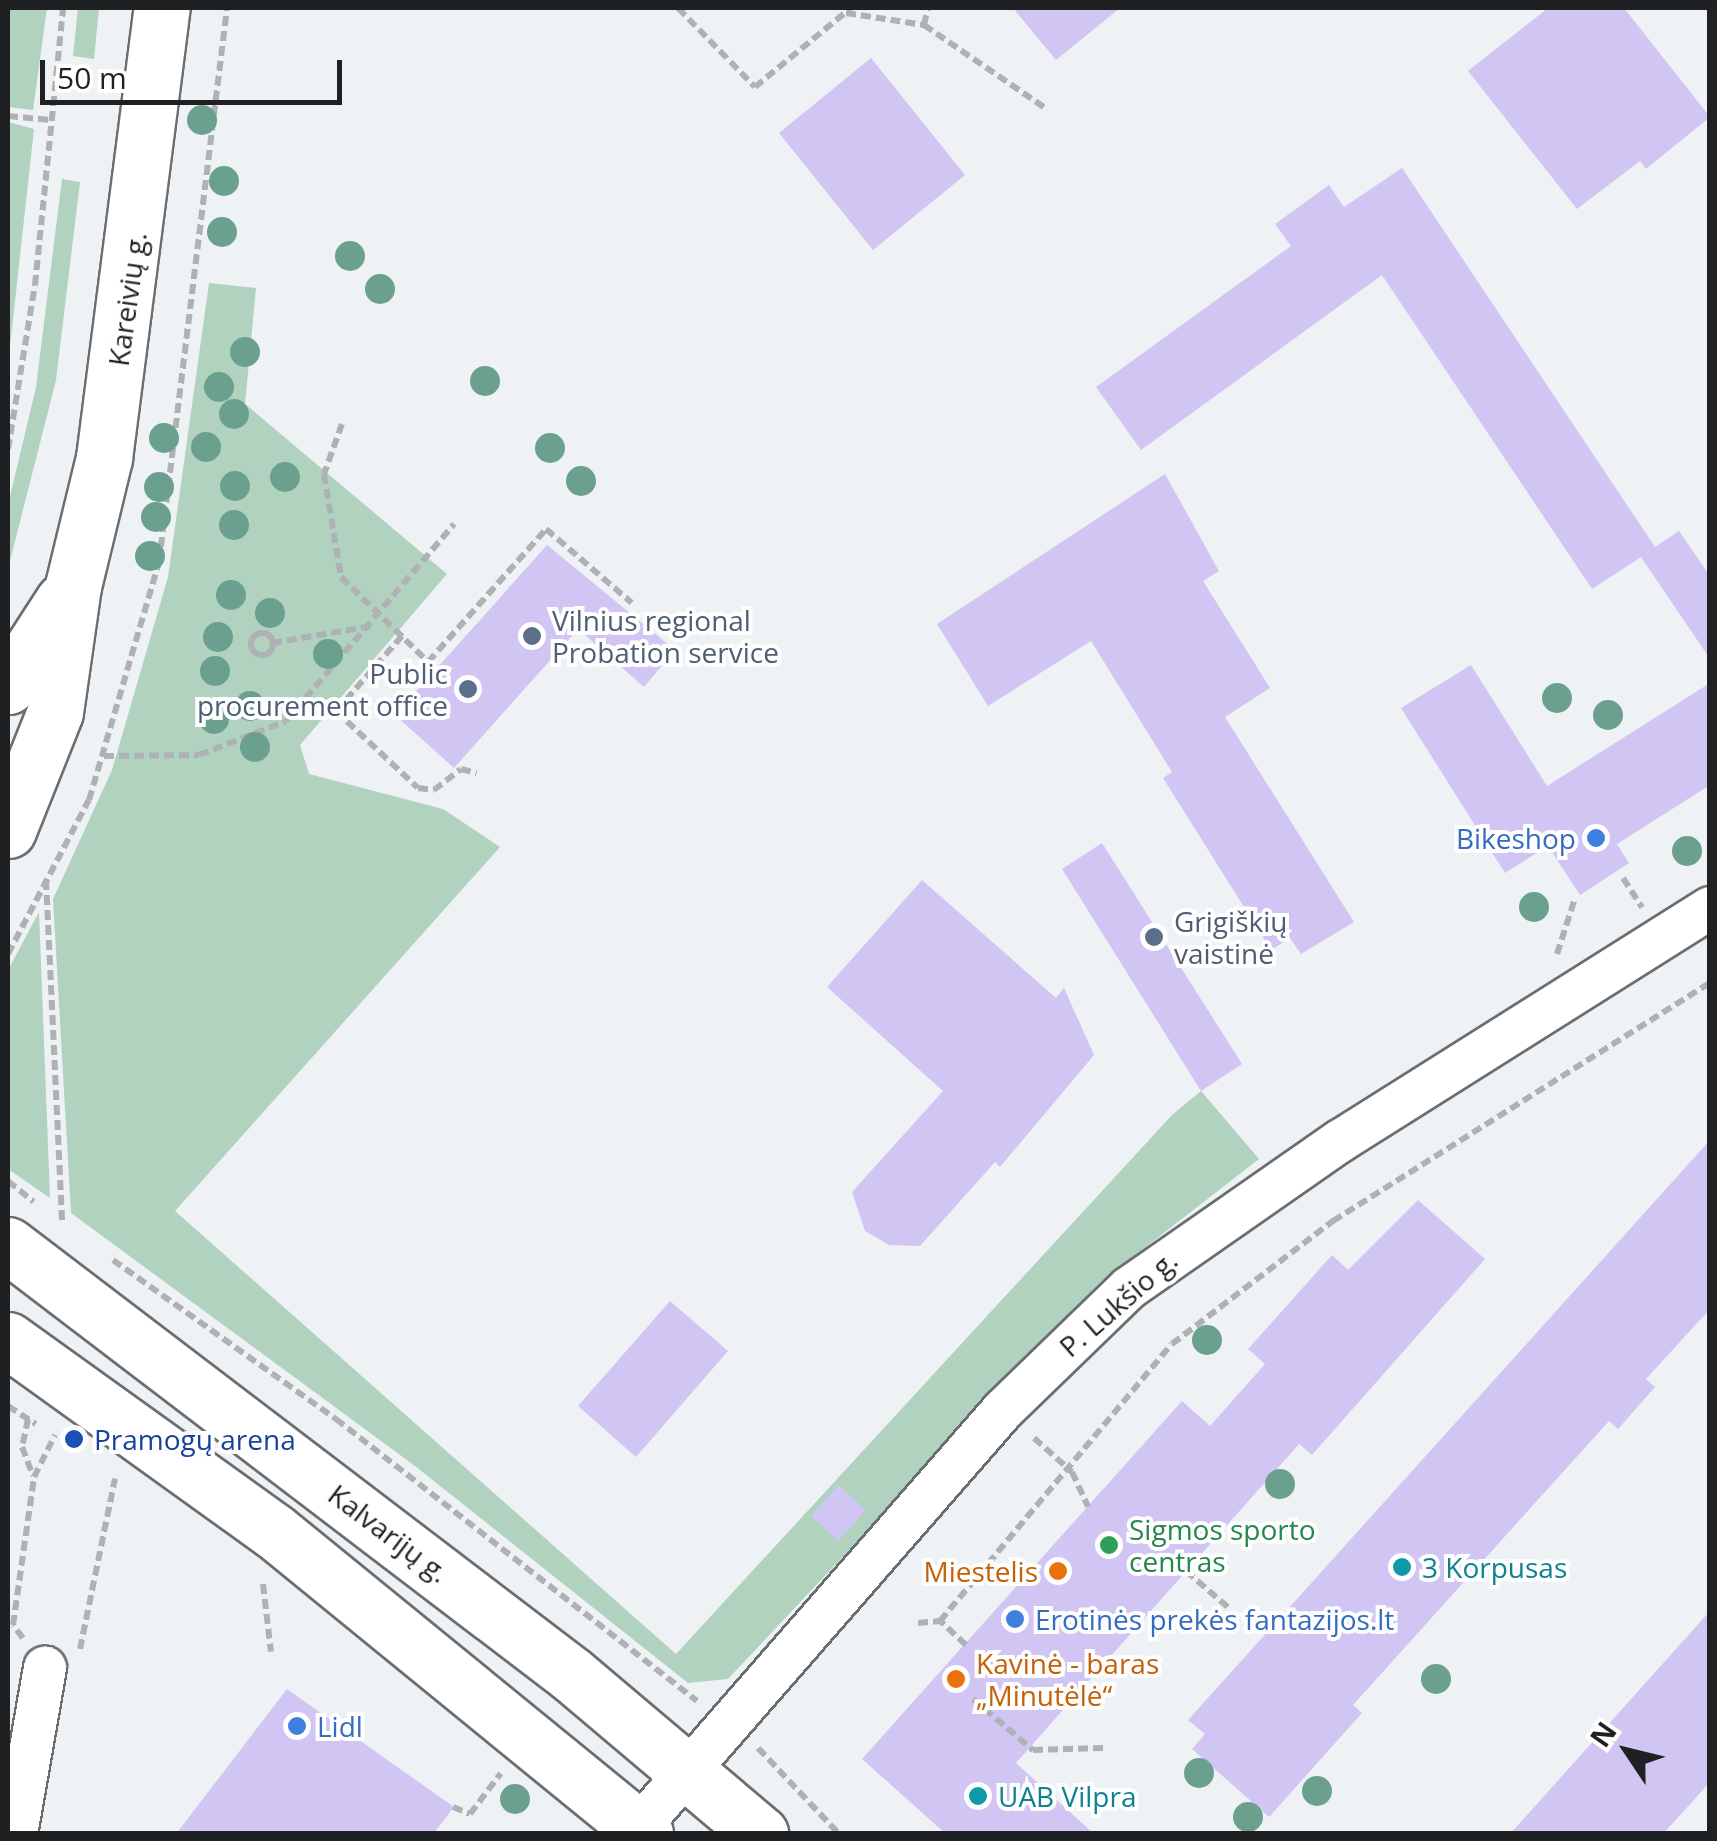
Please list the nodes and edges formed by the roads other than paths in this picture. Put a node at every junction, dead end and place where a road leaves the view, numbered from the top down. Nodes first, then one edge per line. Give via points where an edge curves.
1 (162, 8) edge
2 (73, 586) junction
3 (8, 686) edge
4 (8, 830) edge
5 (1710, 908) edge
6 (8, 1244) edge
7 (8, 1340) edge
8 (45, 1667) road end
9 (687, 1769) junction
10 (641, 1830) edge
11 (16, 1834) edge
12 (760, 1834) edge

1 - 2 main road, Kareivių g. via 104,458
2 - 3 main road, Kareivių g.
2 - 4 main road, Kareivių g. via 55,712
5 - 9 street, P. Lukšio g. via 1186,1244 1003,1410
6 - 9 main road, Kalvarijų g.
7 - 10 main road via 274,1531
8 - 11 street
9 - 10 street, P. Lukšio g.
9 - 12 main road, Kalvarijų g.

